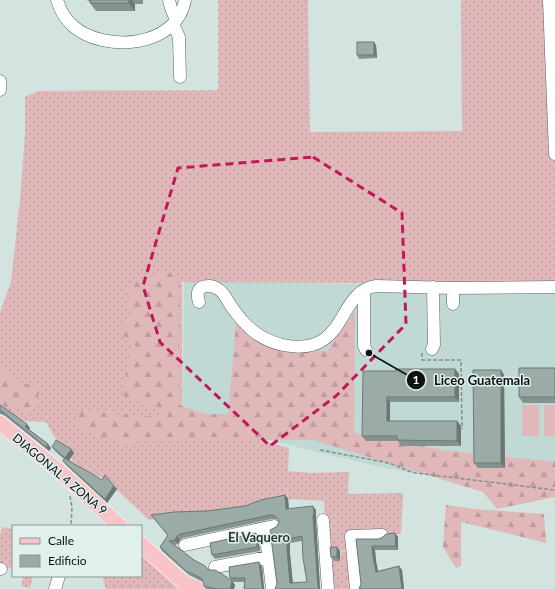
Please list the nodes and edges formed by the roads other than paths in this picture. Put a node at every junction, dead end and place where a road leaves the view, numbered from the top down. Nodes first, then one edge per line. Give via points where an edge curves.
1 (57, 0) edge
2 (169, 0) edge
3 (185, 0) edge
4 (549, 0) edge
5 (175, 22) junction
6 (180, 77) dead end
7 (0, 81) edge
8 (0, 90) edge
9 (555, 154) edge
10 (433, 287) junction
11 (555, 287) edge
12 (453, 288) junction
13 (364, 291) junction
14 (199, 302) dead end
15 (453, 304) dead end
16 (366, 350) dead end
17 (427, 350) road end
18 (0, 423) edge
19 (323, 520) dead end
20 (119, 525) edge
21 (382, 536) edge
22 (142, 545) edge
23 (185, 545) dead end
24 (268, 557) junction
25 (215, 567) dead end
26 (59, 577) edge
27 (55, 589) edge
28 (198, 589) edge
29 (272, 589) edge
30 (328, 589) edge
31 (356, 589) edge

1 - 5 street via 65,17 73,26 107,41 137,42 148,39 170,28
2 - 5 street
3 - 5 street
4 - 9 street
5 - 6 street via 179,37
7 - 8 street
10 - 12 street
10 - 13 street via 376,286
10 - 17 street via 434,345
11 - 12 street
12 - 15 street
13 - 14 street via 357,295 337,326 324,340 305,346 272,342 251,330 218,288 200,288 197,295
13 - 16 street
18 - 20 main road, DIAGONAL 4 ZONA 9 via 58,470
19 - 30 street
21 - 31 street via 351,536
22 - 28 main road via 184,583
23 - 24 street via 270,527
24 - 25 street
24 - 29 street
26 - 27 street

